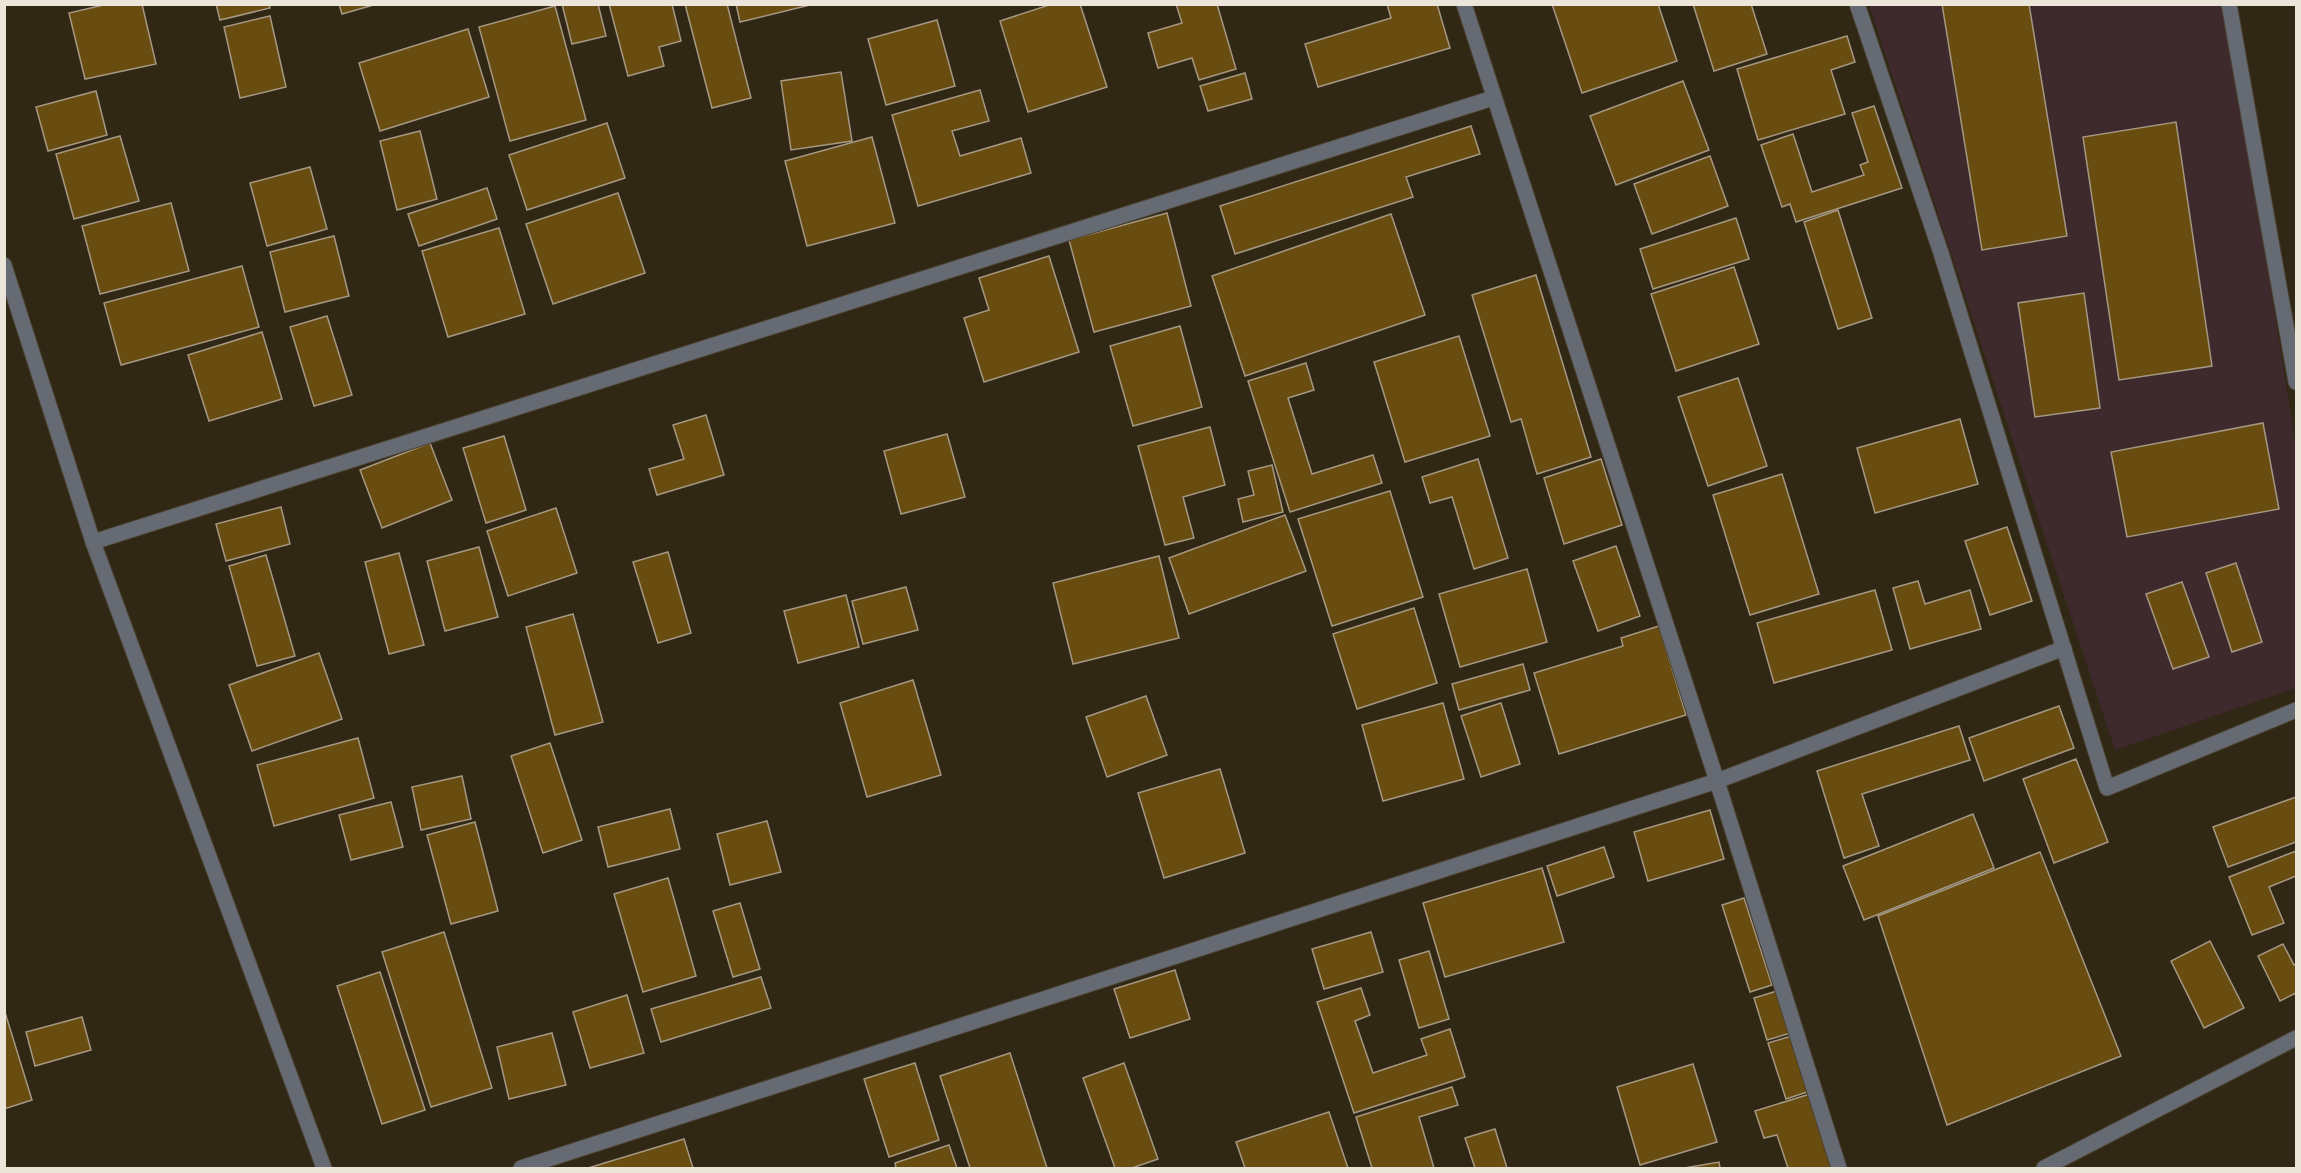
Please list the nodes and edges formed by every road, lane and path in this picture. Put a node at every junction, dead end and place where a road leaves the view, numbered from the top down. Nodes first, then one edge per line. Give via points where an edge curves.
1 (1464, 4) edge
2 (1857, 4) edge
3 (2229, 4) edge
4 (1493, 98) junction
5 (4, 266) edge
6 (2296, 382) edge
7 (93, 542) junction
8 (2064, 648) junction
9 (2296, 710) edge
10 (1717, 781) junction
11 (2296, 1038) edge
12 (324, 1168) edge
13 (521, 1168) edge
14 (1839, 1168) edge
15 (2044, 1168) edge

1 - 4 street
2 - 8 street via 1941,253
3 - 6 street
4 - 7 street
4 - 10 street
5 - 7 street
7 - 12 street
8 - 9 street via 2107,788
8 - 10 street
10 - 13 street
10 - 14 street
11 - 15 street

